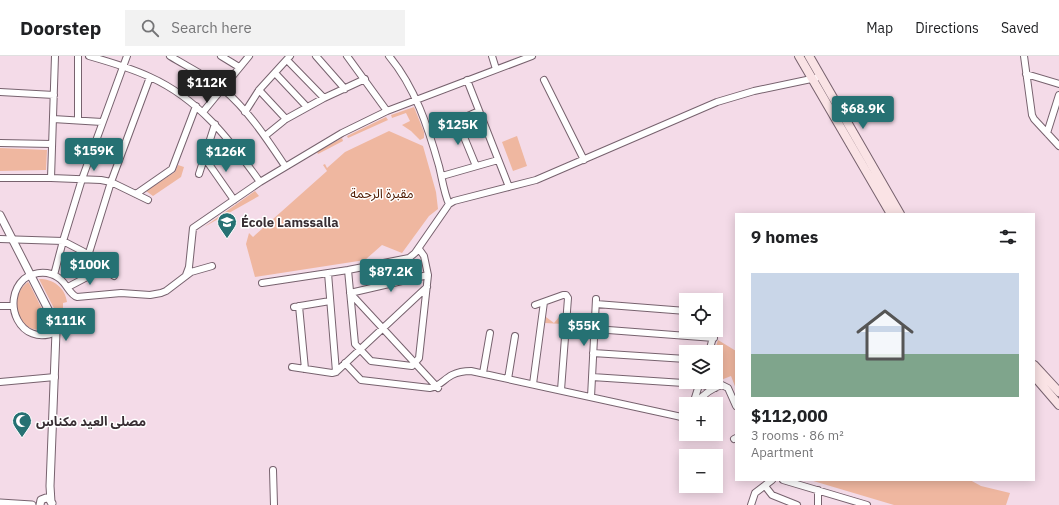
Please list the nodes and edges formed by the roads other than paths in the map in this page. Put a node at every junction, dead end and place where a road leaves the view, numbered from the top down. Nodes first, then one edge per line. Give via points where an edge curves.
1 (55, 56) edge
2 (78, 56) edge
3 (89, 56) edge
4 (127, 56) edge
5 (170, 56) edge
6 (221, 56) edge
7 (249, 56) edge
8 (316, 56) edge
9 (347, 56) edge
10 (389, 56) edge
11 (492, 56) edge
12 (532, 56) edge
13 (800, 56) edge
14 (809, 56) edge
15 (1024, 56) edge
16 (104, 58) edge
17 (289, 58) edge
18 (122, 66) junction
19 (239, 67) junction
20 (496, 69) junction
21 (275, 73) junction
22 (1026, 74) junction
23 (150, 77) junction
24 (817, 78) junction
25 (365, 79) junction
26 (467, 80) junction
27 (544, 80) dead end
28 (1059, 84) edge
29 (222, 89) junction
30 (345, 89) junction
31 (259, 90) junction
32 (0, 92) edge
33 (54, 95) junction
34 (1059, 95) edge
35 (324, 98) junction
36 (416, 100) junction
37 (196, 106) junction
38 (307, 107) junction
39 (387, 111) junction
40 (479, 111) junction
41 (203, 112) junction
42 (245, 112) junction
43 (53, 119) junction
44 (286, 119) junction
45 (78, 120) junction
46 (458, 120) junction
47 (102, 122) junction
48 (215, 124) junction
49 (430, 133) junction
50 (1047, 133) junction
51 (265, 136) junction
52 (0, 143) edge
53 (52, 144) junction
54 (1059, 146) edge
55 (204, 157) junction
56 (498, 160) junction
57 (584, 160) junction
58 (285, 166) junction
59 (476, 166) junction
60 (199, 174) dead end
61 (442, 176) junction
62 (0, 178) edge
63 (50, 178) junction
64 (82, 179) junction
65 (111, 182) junction
66 (260, 182) junction
67 (509, 187) junction
68 (136, 194) junction
69 (148, 200) dead end
70 (234, 200) junction
71 (450, 204) junction
72 (891, 210) edge
73 (0, 215) edge
74 (0, 239) edge
75 (12, 239) junction
76 (63, 241) junction
77 (418, 249) junction
78 (88, 256) junction
79 (212, 266) dead end
80 (104, 268) junction
81 (348, 270) junction
82 (328, 273) junction
83 (31, 275) junction
84 (186, 275) junction
85 (428, 275) junction
86 (54, 276) junction
87 (114, 276) dead end
88 (262, 283) dead end
89 (68, 287) junction
90 (426, 287) junction
91 (350, 293) junction
92 (330, 301) junction
93 (544, 302) junction
94 (536, 305) dead end
95 (0, 306) edge
96 (10, 306) junction
97 (679, 310) edge
98 (383, 328) junction
99 (595, 329) junction
100 (56, 332) junction
101 (490, 333) dead end
102 (515, 336) dead end
103 (714, 338) joint
104 (712, 345) edge
105 (360, 349) junction
106 (593, 353) junction
107 (679, 359) edge
108 (345, 363) junction
109 (415, 363) junction
110 (1035, 366) edge
111 (292, 367) dead end
112 (304, 369) junction
113 (336, 372) junction
114 (483, 373) junction
115 (55, 377) junction
116 (592, 377) junction
117 (1035, 377) edge
118 (508, 379) junction
119 (0, 382) edge
120 (679, 382) edge
121 (533, 384) junction
122 (723, 385) edge
123 (437, 387) junction
124 (713, 389) edge
125 (561, 390) junction
126 (1055, 391) edge
127 (591, 397) junction
128 (703, 397) edge
129 (735, 404) edge
130 (1059, 405) edge
131 (679, 416) edge
132 (274, 470) dead end
133 (771, 481) edge
134 (786, 481) edge
135 (50, 486) junction
136 (765, 486) junction
137 (818, 490) junction
138 (842, 498) junction
139 (41, 501) edge
140 (0, 503) edge
141 (28, 504) edge
142 (52, 504) edge
143 (274, 505) edge
144 (750, 505) edge
145 (796, 505) edge
146 (818, 505) edge
147 (842, 505) edge
148 (866, 505) edge

1 - 33 street
2 - 45 street
3 - 16 street
4 - 18 street
5 - 29 street
6 - 19 street
7 - 19 street
8 - 30 street
9 - 25 street
10 - 36 street
11 - 20 street
12 - 20 street
13 - 24 main road
14 - 24 main road
15 - 22 street
16 - 18 street
17 - 21 street
17 - 35 street
18 - 23 street
18 - 47 street
19 - 29 street
20 - 26 street
21 - 31 street
21 - 38 street
22 - 28 street
22 - 50 street via 1032,115
23 - 37 street via 172,88
23 - 65 street
24 - 57 street via 754,91 717,102
24 - 72 main road
25 - 30 street
25 - 39 street
26 - 36 street
26 - 40 street
27 - 57 street
29 - 41 street
29 - 42 street
30 - 35 street
31 - 42 street
31 - 44 street
32 - 33 street
33 - 43 street
34 - 50 street
35 - 38 street
36 - 39 street
36 - 49 street
37 - 41 street
37 - 68 street via 172,169
38 - 44 street
39 - 58 street
40 - 46 street
40 - 56 street
41 - 48 street
42 - 51 street
43 - 45 street
43 - 53 street
44 - 51 street
45 - 47 street
46 - 49 street
46 - 59 street
47 - 64 street
48 - 55 street
48 - 66 street
49 - 61 street
50 - 54 street
51 - 58 street
52 - 53 street
53 - 63 street
55 - 60 street
55 - 70 street
56 - 59 street
56 - 67 street
57 - 67 street via 536,180
58 - 66 street
59 - 61 street
61 - 71 street
62 - 63 street
63 - 64 street
64 - 65 street
64 - 76 street
65 - 68 street
65 - 78 street
66 - 70 street
67 - 71 street via 460,198
68 - 69 street
70 - 84 street via 194,228
71 - 77 street
73 - 75 street
74 - 75 street
75 - 76 street
75 - 83 street
76 - 78 street
76 - 86 street
77 - 81 street via 409,258
77 - 85 street via 424,256
78 - 80 street
79 - 84 street
80 - 87 street
80 - 89 street
81 - 82 street
81 - 91 street
82 - 88 street
82 - 92 street
83 - 86 street via 45,273
83 - 96 street via 16,287
83 - 100 street via 53,319
84 - 89 street via 166,291 150,295 121,293 77,297
85 - 90 street
85 - 91 street
86 - 89 street
90 - 98 street
90 - 109 street via 419,358
91 - 98 street
91 - 105 street via 355,344
92 - 112 street via 296,307
92 - 113 street
93 - 94 street
93 - 121 street
93 - 125 street via 563,295 568,298
95 - 96 street
96 - 100 street via 14,319 28,333 42,336
97 - 99 street via 596,301
98 - 105 street
98 - 109 street
99 - 103 street
99 - 106 street
100 - 115 street
101 - 114 street
102 - 118 street
103 - 104 street
105 - 108 street
105 - 109 street via 371,361 412,366
106 - 107 street
106 - 116 street
108 - 113 street
108 - 123 street via 361,380
109 - 123 street
110 - 126 main road
111 - 112 street
112 - 113 street
114 - 118 street
114 - 123 street via 459,372
115 - 119 street
115 - 135 street
116 - 120 street
116 - 127 street
117 - 126 main road
118 - 121 street
121 - 125 street
122 - 129 street via 729,390
124 - 128 street
125 - 127 street
126 - 130 main road
127 - 131 street
132 - 143 street
133 - 136 street
134 - 137 street
135 - 139 street
135 - 142 street
136 - 144 street via 755,493
136 - 145 street via 772,495
137 - 138 street
137 - 146 street
138 - 147 street
138 - 148 street
139 - 141 street
139 - 142 street via 48,498
140 - 141 street

